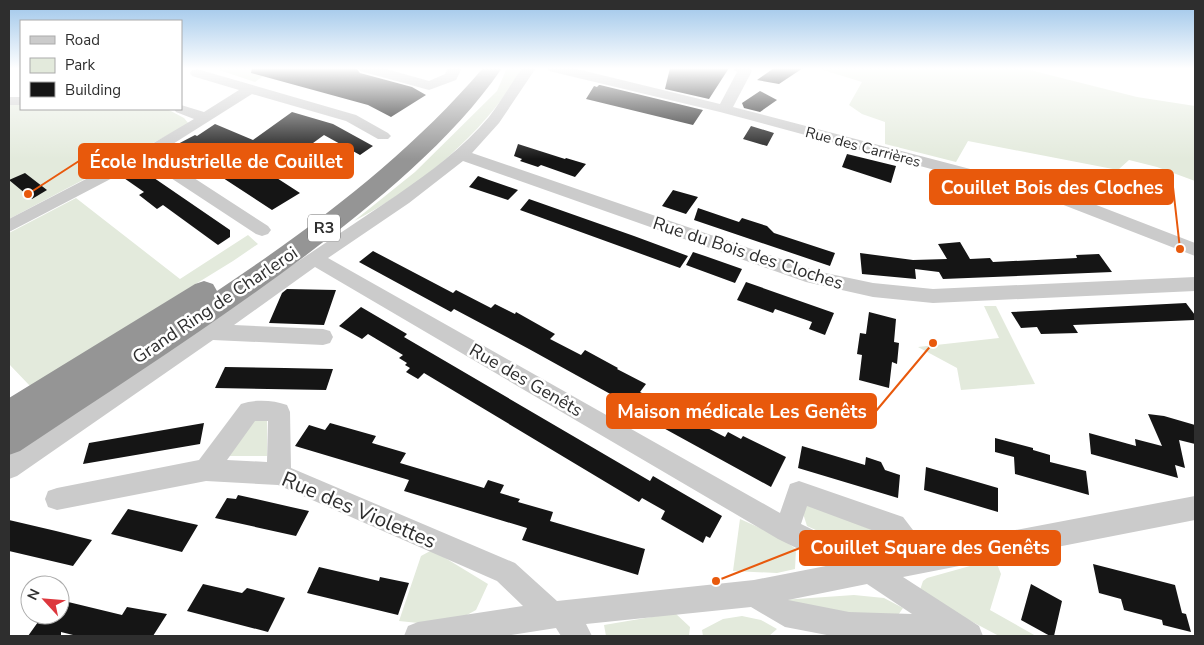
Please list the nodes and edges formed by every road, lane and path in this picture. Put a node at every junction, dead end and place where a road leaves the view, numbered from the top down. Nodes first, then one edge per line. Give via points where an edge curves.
1 (236, 98) edge
2 (282, 98) edge
3 (449, 98) edge
4 (468, 98) edge
5 (509, 98) edge
6 (679, 98) edge
7 (730, 98) edge
8 (182, 109) edge
9 (724, 109) junction
10 (206, 118) junction
11 (383, 136) dead end
12 (146, 154) junction
13 (460, 154) junction
14 (9, 226) edge
15 (262, 230) dead end
16 (1195, 250) edge
17 (314, 258) junction
18 (1195, 284) edge
19 (211, 332) junction
20 (323, 337) dead end
21 (125, 354) junction
22 (9, 414) edge
23 (9, 442) edge
24 (9, 468) edge
25 (206, 470) junction
26 (279, 474) junction
27 (57, 499) dead end
28 (1195, 508) edge
29 (787, 530) junction
30 (920, 560) junction
31 (871, 572) junction
32 (754, 593) junction
33 (557, 615) junction
34 (960, 631) edge
35 (418, 636) edge
36 (578, 636) edge

1 - 10 street
2 - 11 street via 351,118
3 - 21 highway, Grand Ring de Charleroi / R3 via 369,175
4 - 21 highway, Grand Ring de Charleroi / R3 via 441,130 384,181 301,246
5 - 13 street via 493,121
6 - 9 street, Rue des Carrières
7 - 9 street
8 - 10 street
9 - 16 street, Rue des Carrières via 1067,200
10 - 12 street
12 - 14 street
12 - 15 street
13 - 17 street via 435,175
13 - 18 street, Rue du Bois des Cloches via 848,287 933,296
17 - 19 street
17 - 29 street, Rue des Genêts
19 - 20 street
19 - 24 street
21 - 22 highway, Grand Ring de Charleroi / R3
21 - 23 highway, Grand Ring de Charleroi / R3
25 - 26 street, Rue des Violettes
25 - 26 street via 248,411 279,412
25 - 27 street, Rue des Violettes
26 - 33 street, Rue des Violettes via 506,572
28 - 30 street
29 - 30 street via 799,492 894,526
29 - 31 street, Rue des Genêts
30 - 31 street
31 - 32 street
31 - 34 street, Rue des Genêts
32 - 33 street
32 - 34 street via 785,613 849,626
33 - 35 street
33 - 36 street, Rue des Violettes

